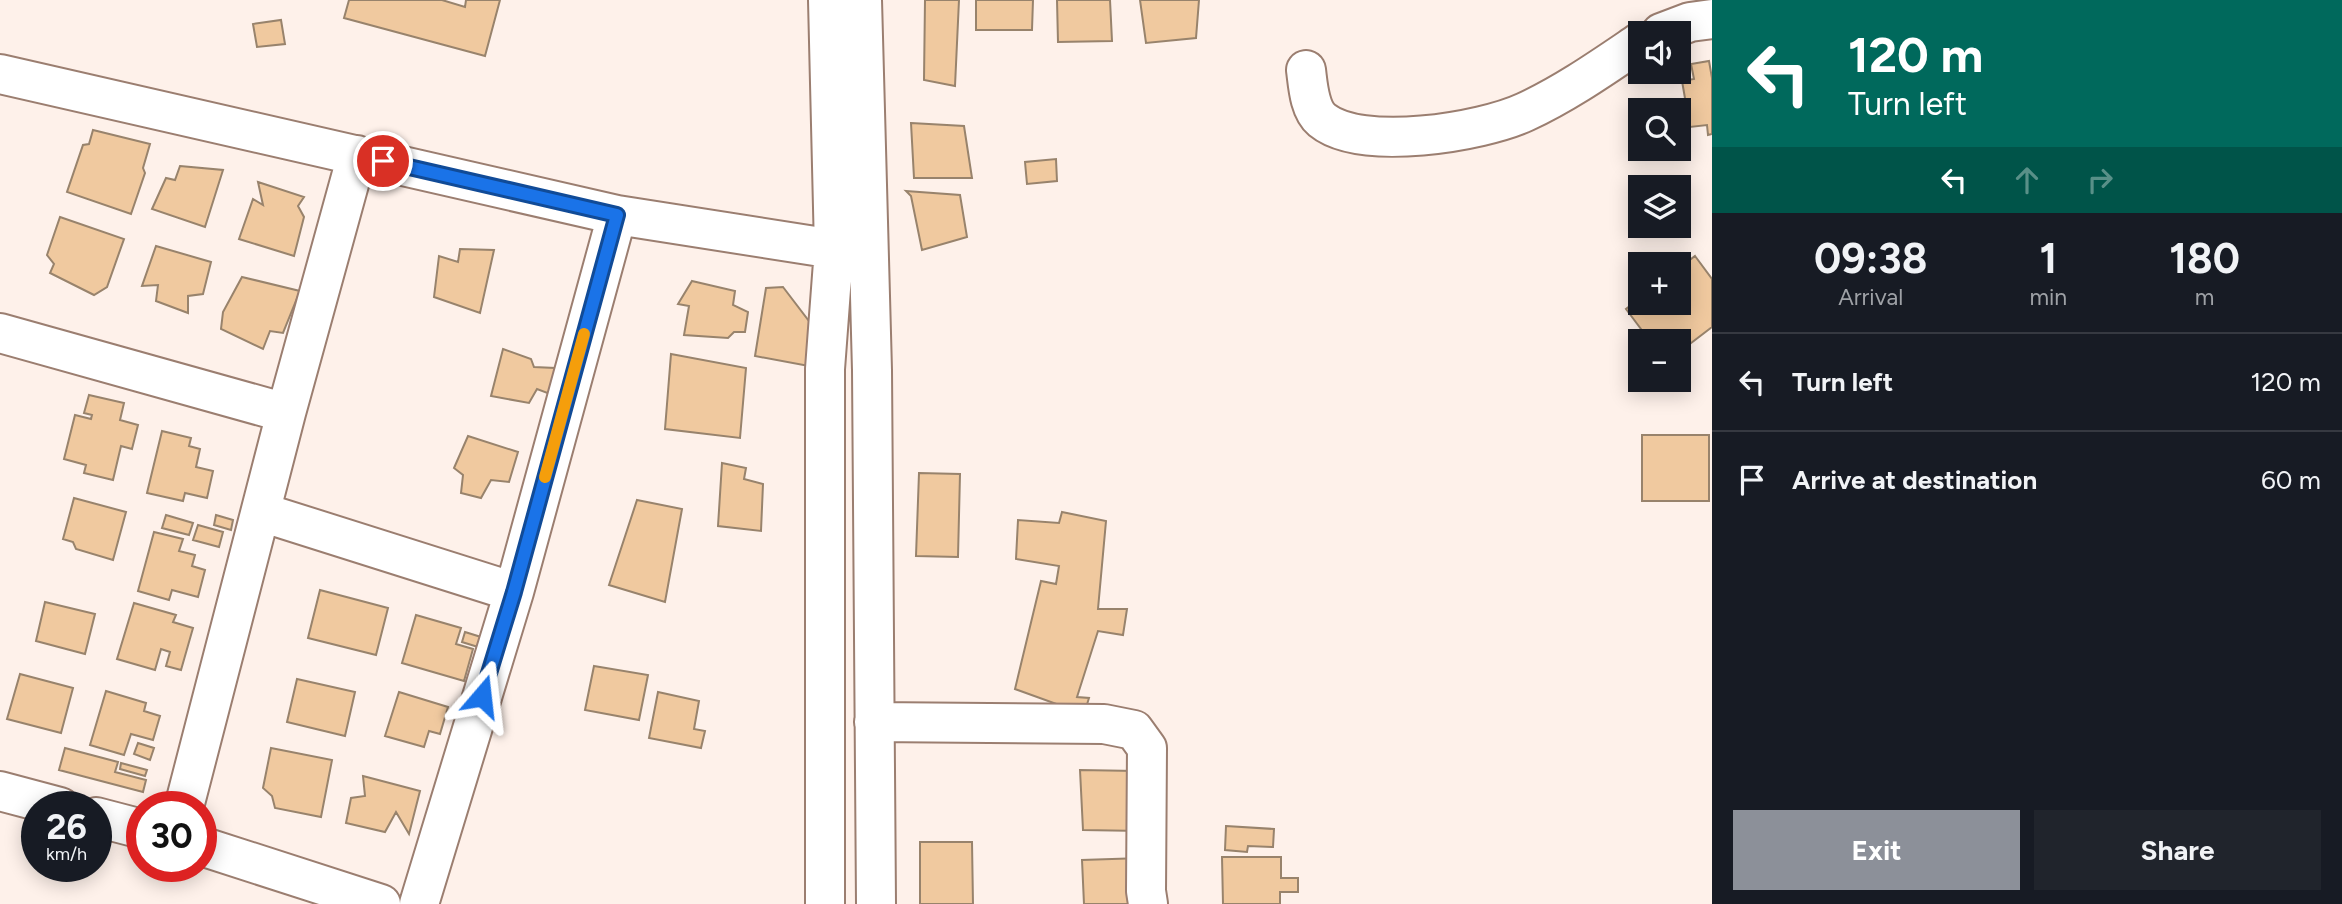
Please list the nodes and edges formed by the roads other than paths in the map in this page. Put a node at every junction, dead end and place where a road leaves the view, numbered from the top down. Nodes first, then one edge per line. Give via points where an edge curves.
1 (828, 0) edge
2 (862, 0) edge
3 (1712, 19) edge
4 (1691, 22) edge
5 (1628, 50) edge
6 (1306, 70) dead end
7 (0, 74) edge
8 (357, 155) junction
9 (617, 215) junction
10 (834, 249) junction
11 (0, 333) edge
12 (286, 412) junction
13 (261, 512) junction
14 (514, 592) junction
15 (874, 722) junction
16 (0, 791) edge
17 (188, 791) edge
18 (21, 797) edge
19 (217, 851) edge
20 (381, 904) edge
21 (419, 904) edge
22 (825, 904) edge
23 (876, 904) edge
24 (1148, 904) edge

1 - 10 street
2 - 15 street via 872,370
3 - 4 street
5 - 6 street via 1523,113 1463,131 1399,138 1346,132 1321,119 1310,99
7 - 8 street
8 - 9 street
8 - 12 street
9 - 10 street
9 - 14 street
10 - 22 street via 825,369
11 - 12 street
12 - 13 street
13 - 14 street
13 - 17 street
14 - 21 street
15 - 23 street
15 - 24 street via 1104,724 1134,730 1147,748
16 - 18 street
19 - 20 street

